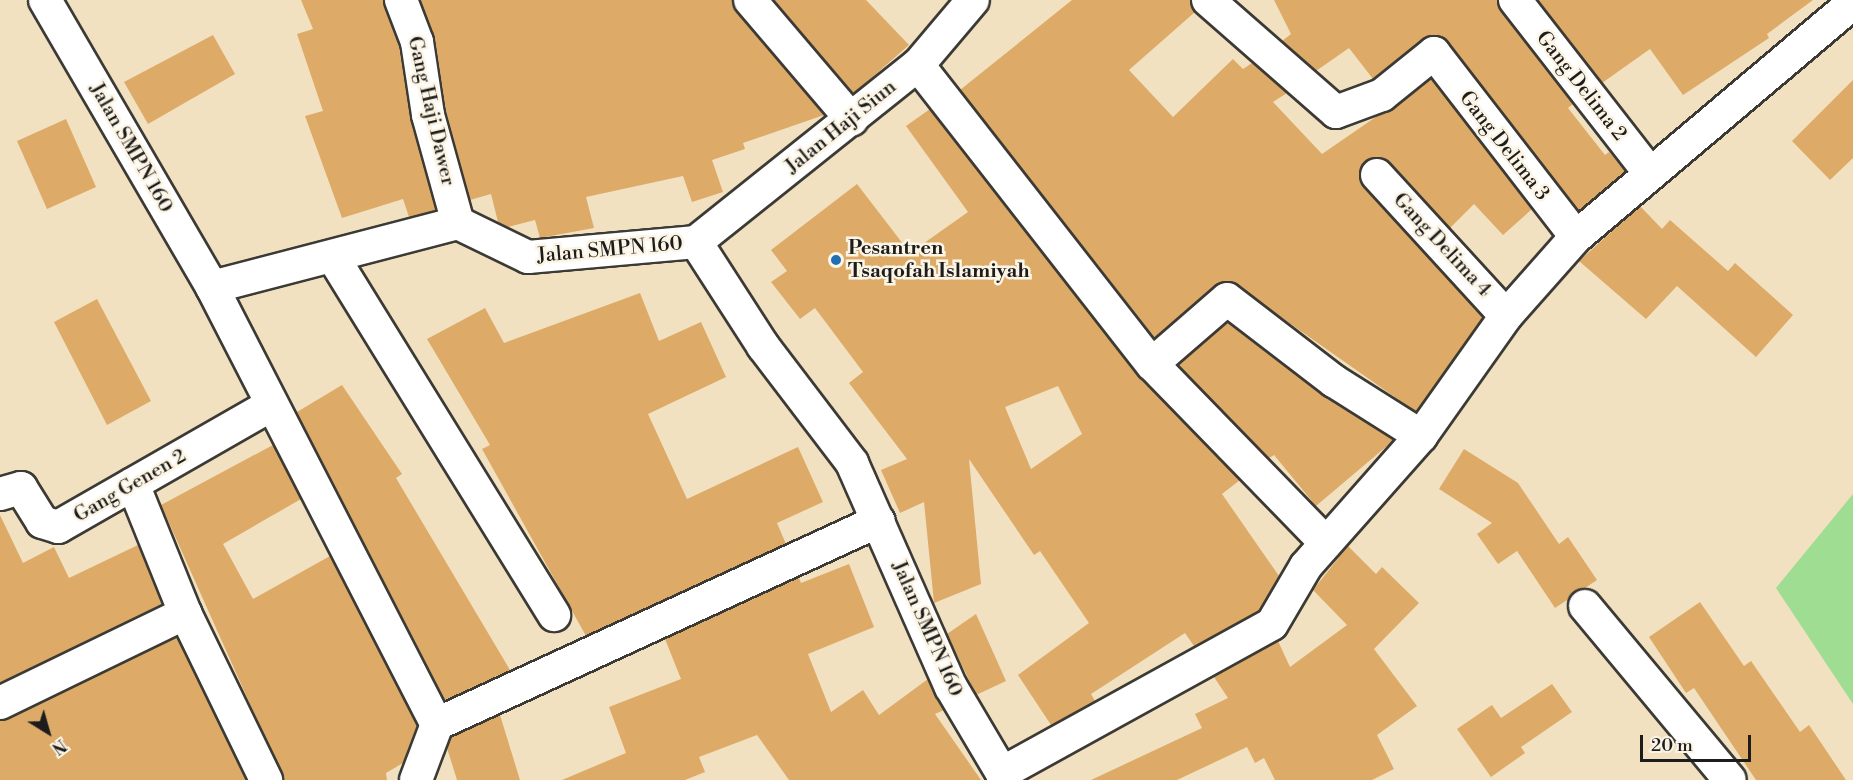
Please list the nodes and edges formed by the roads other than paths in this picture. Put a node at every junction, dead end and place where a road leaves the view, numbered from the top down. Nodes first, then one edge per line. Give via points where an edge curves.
1 (45, 0) edge
2 (401, 0) edge
3 (750, 0) edge
4 (973, 0) edge
5 (1208, 0) edge
6 (1515, 0) edge
7 (1853, 3) edge
8 (918, 64) junction
9 (852, 120) junction
10 (1648, 171) junction
11 (1377, 175) dead end
12 (458, 223) junction
13 (1576, 237) junction
14 (696, 242) junction
15 (333, 257) junction
16 (212, 287) junction
17 (1506, 316) junction
18 (1152, 364) junction
19 (271, 405) junction
20 (1421, 436) junction
21 (133, 484) junction
22 (0, 494) edge
23 (879, 521) junction
24 (1326, 543) junction
25 (1585, 606) dead end
26 (185, 612) junction
27 (554, 615) dead end
28 (0, 703) edge
29 (437, 724) junction
30 (1004, 777) edge
31 (266, 780) edge
32 (416, 780) edge
33 (1730, 780) edge

1 - 16 street, Jalan SMPN 160
2 - 12 street, Gang Haji Dawer via 417,42 428,116
3 - 9 street
4 - 8 street, Jalan Haji Siun
5 - 13 street, Gang Delima 3 via 1336,112 1382,95 1434,53
6 - 10 street, Gang Delima 2
7 - 10 street
8 - 9 street, Jalan Haji Siun
8 - 18 street
9 - 14 street, Jalan Haji Siun
10 - 13 street
11 - 17 street, Gang Delima 4
12 - 14 street, Jalan SMPN 160 via 528,257
12 - 15 street
13 - 17 street
14 - 23 street, Jalan SMPN 160 via 763,346 852,463
15 - 16 street
15 - 27 street
16 - 19 street, Jalan SMPN 160
17 - 20 street
18 - 20 street via 1227,299 1334,381
18 - 24 street
19 - 21 street, Gang Genen 2
19 - 29 street, Jalan SMPN 160
20 - 24 street
21 - 22 street, Gang Genen 2 via 58,526 42,522 21,488
21 - 26 street
23 - 29 street
23 - 30 street, Jalan SMPN 160 via 951,687
24 - 30 street via 1272,624
25 - 33 street
26 - 28 street
26 - 31 street
29 - 32 street

